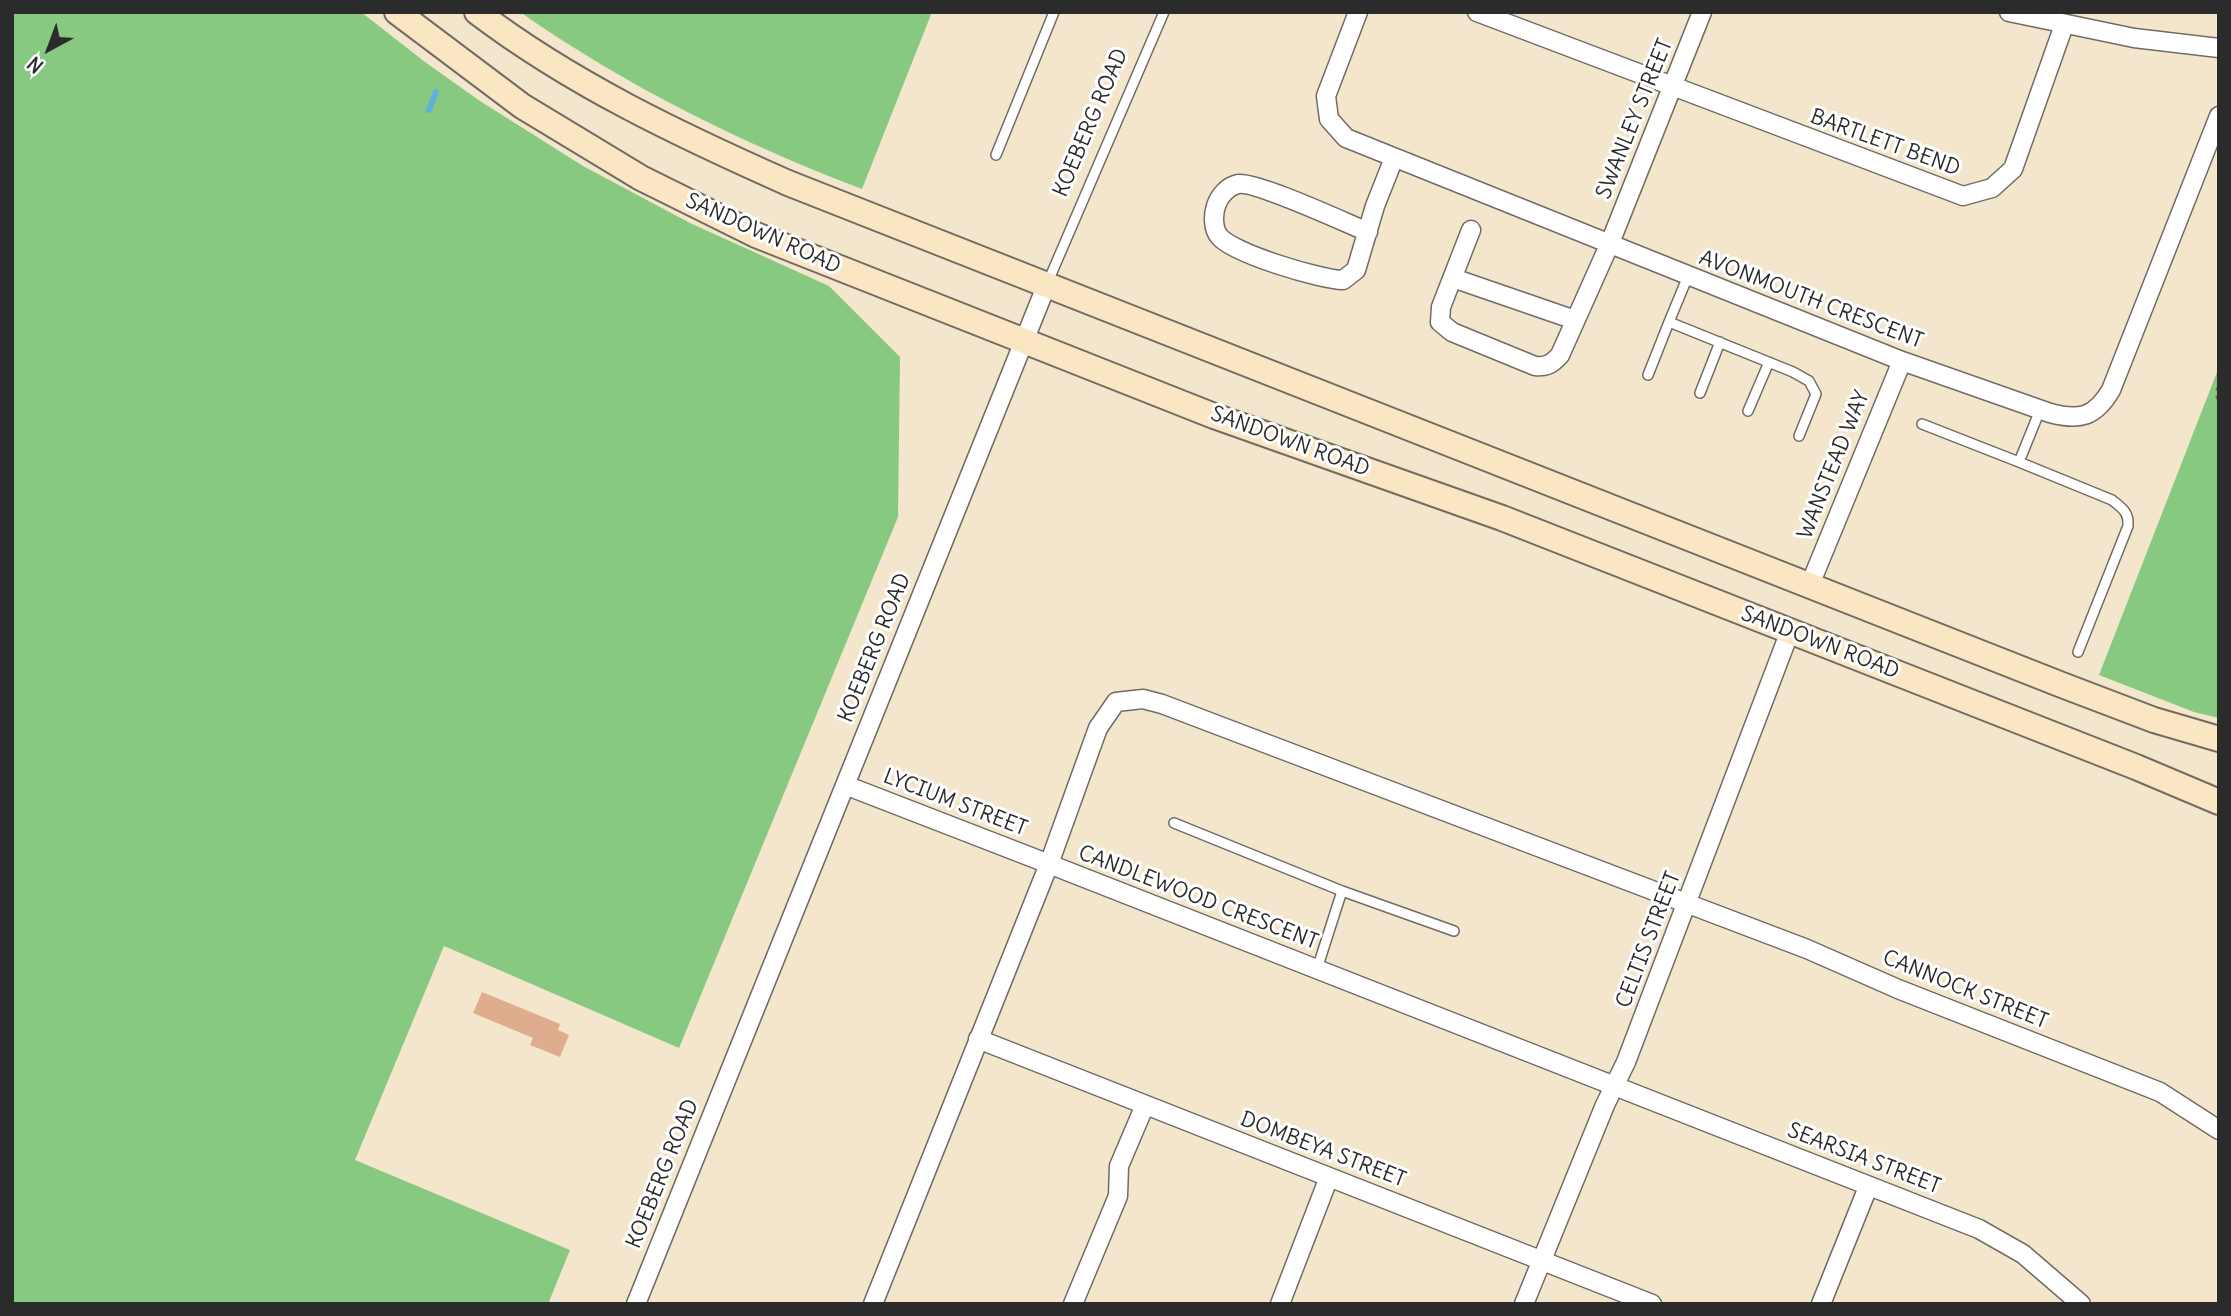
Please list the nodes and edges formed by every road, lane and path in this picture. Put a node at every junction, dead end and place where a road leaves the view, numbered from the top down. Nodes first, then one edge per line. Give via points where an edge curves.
1 (397, 12) edge
2 (477, 12) edge
3 (1054, 12) edge
4 (1164, 12) edge
5 (1358, 12) edge
6 (1477, 12) edge
7 (1702, 12) edge
8 (2009, 12) edge
9 (2064, 25) junction
10 (2219, 48) edge
11 (1672, 88) junction
12 (2219, 116) edge
13 (996, 155) dead end
14 (1394, 158) junction
15 (1471, 230) dead end
16 (1368, 232) junction
17 (1610, 243) junction
18 (1688, 276) junction
19 (1453, 278) junction
20 (1047, 284) junction
21 (1575, 320) junction
22 (1669, 322) junction
23 (1022, 341) junction
24 (1720, 342) junction
25 (1902, 360) junction
26 (1769, 362) junction
27 (1648, 375) dead end
28 (2219, 386) edge
29 (1700, 393) dead end
30 (2219, 401) edge
31 (2040, 410) junction
32 (1748, 411) dead end
33 (1922, 424) dead end
34 (1800, 436) dead end
35 (2019, 462) junction
36 (1809, 587) junction
37 (1790, 631) junction
38 (2078, 652) dead end
39 (2219, 739) edge
40 (845, 785) junction
41 (2219, 802) edge
42 (1174, 823) dead end
43 (1049, 864) junction
44 (1342, 891) junction
45 (1688, 903) junction
46 (1454, 932) dead end
47 (1317, 969) junction
48 (978, 1039) junction
49 (1614, 1086) junction
50 (1145, 1105) junction
51 (2219, 1130) edge
52 (1329, 1177) junction
53 (1868, 1186) junction
54 (1541, 1260) junction
55 (636, 1304) edge
56 (873, 1304) edge
57 (1073, 1304) edge
58 (1280, 1304) edge
59 (1524, 1304) edge
60 (1652, 1304) edge
61 (1821, 1304) edge
62 (2081, 1304) edge

1 - 23 main road, SANDOWN ROAD via 522,106 641,178 757,235
2 - 20 main road via 578,79 684,136 788,183
3 - 13 lane
4 - 20 lane, KOEBERG ROAD
5 - 14 street, AVONMOUTH CRESCENT via 1328,88 1329,119 1346,138
6 - 11 street, BARTLETT BEND
7 - 11 street, SWANLEY STREET
8 - 9 street
9 - 10 street
9 - 11 street, BARTLETT BEND via 2014,169 1992,188 1973,195 1954,194
11 - 17 street, SWANLEY STREET
12 - 31 street, AVONMOUTH CRESCENT via 2111,390 2087,415 2068,417
14 - 16 street
14 - 17 street, AVONMOUTH CRESCENT
15 - 19 street, SWANLEY STREET
16 - 16 street via 1356,270 1337,280 1288,268 1226,244 1217,235 1216,205 1228,188 1239,184
17 - 18 street, AVONMOUTH CRESCENT
17 - 21 street, SWANLEY STREET
18 - 22 lane
18 - 25 street, AVONMOUTH CRESCENT
19 - 21 street
19 - 21 street, SWANLEY STREET via 1440,314 1445,328 1535,366 1545,367 1560,355
20 - 23 street, KOEBERG ROAD
20 - 36 main road
22 - 24 lane
22 - 27 lane
23 - 37 main road, SANDOWN ROAD via 1502,517
23 - 40 street, KOEBERG ROAD
24 - 26 lane
24 - 29 lane
25 - 31 street, AVONMOUTH CRESCENT
25 - 36 street, WANSTEAD WAY
26 - 32 lane
26 - 34 lane via 1813,386 1816,394
28 - 30 path
31 - 35 lane
33 - 35 lane
35 - 38 lane via 2112,500 2129,517
36 - 39 main road via 2062,685
37 - 41 main road, SANDOWN ROAD
37 - 45 street, CELTIS STREET
40 - 43 street, LYCIUM STREET
40 - 55 street, KOEBERG ROAD
42 - 44 lane
43 - 45 street, CANNOCK STREET via 1098,728 1116,702 1143,699
43 - 47 street, CANDLEWOOD CRESCENT
43 - 48 street, CANDLEWOOD CRESCENT
44 - 46 lane
44 - 47 lane
45 - 49 street, CELTIS STREET
45 - 51 street, CANNOCK STREET via 2160,1092
47 - 49 street, CANDLEWOOD CRESCENT
48 - 50 street, DOMBEYA STREET
48 - 56 street, CANDLEWOOD CRESCENT
49 - 53 street, SEARSIA STREET
49 - 54 street, CELTIS STREET
50 - 52 street, DOMBEYA STREET
50 - 57 street via 1119,1166 1118,1196
52 - 54 street, DOMBEYA STREET
52 - 58 street
53 - 61 street
53 - 62 street, SEARSIA STREET via 2000,1240
54 - 59 street, CELTIS STREET
54 - 60 street, DOMBEYA STREET

